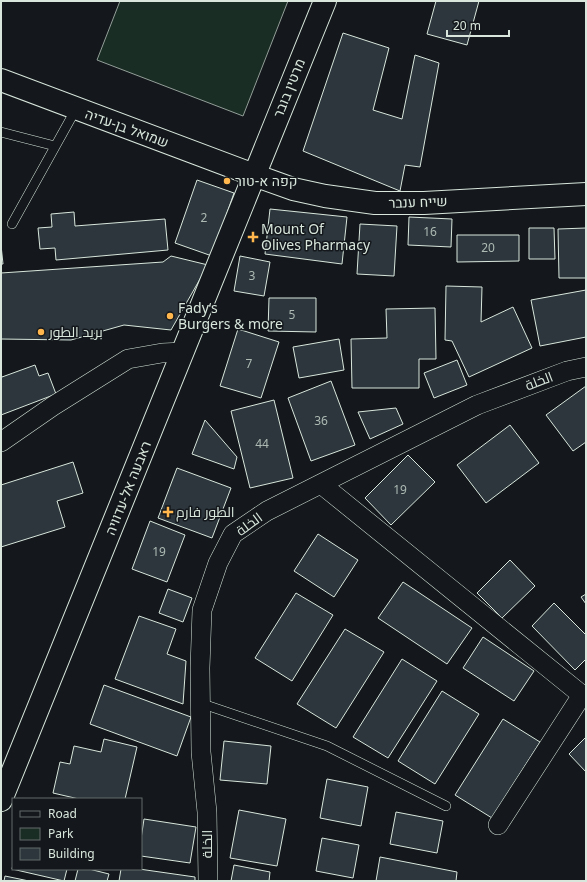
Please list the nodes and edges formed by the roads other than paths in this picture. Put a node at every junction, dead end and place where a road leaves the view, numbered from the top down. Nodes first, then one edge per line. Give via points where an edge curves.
1 (325, 1) edge
2 (1, 80) edge
3 (76, 109) junction
4 (1, 132) edge
5 (55, 146) junction
6 (254, 175) junction
7 (586, 194) edge
8 (12, 224) dead end
9 (184, 352) junction
10 (586, 367) edge
11 (1, 442) edge
12 (321, 484) junction
13 (200, 703) junction
14 (1, 800) edge
15 (446, 806) dead end
16 (498, 826) dead end
17 (208, 881) edge

1 - 6 street, מרטין בובר
2 - 3 street, שמואל בן-עדיה
3 - 5 lane
3 - 6 street, שמואל בן-עדיה
4 - 5 lane
5 - 8 lane
6 - 7 street, שייח ענבר via 301,191 375,203 424,203
6 - 9 street, ראבעה אל-עדוויה
9 - 11 street via 128,359 52,406
9 - 14 street, ראבעה אל-עדוויה
10 - 12 street, الخلة via 568,371 477,405
12 - 13 street, الخلة via 267,511 233,534 218,562 202,610
12 - 16 street via 582,695
13 - 15 lane via 327,746
13 - 17 street, الخلة via 201,752 207,812

